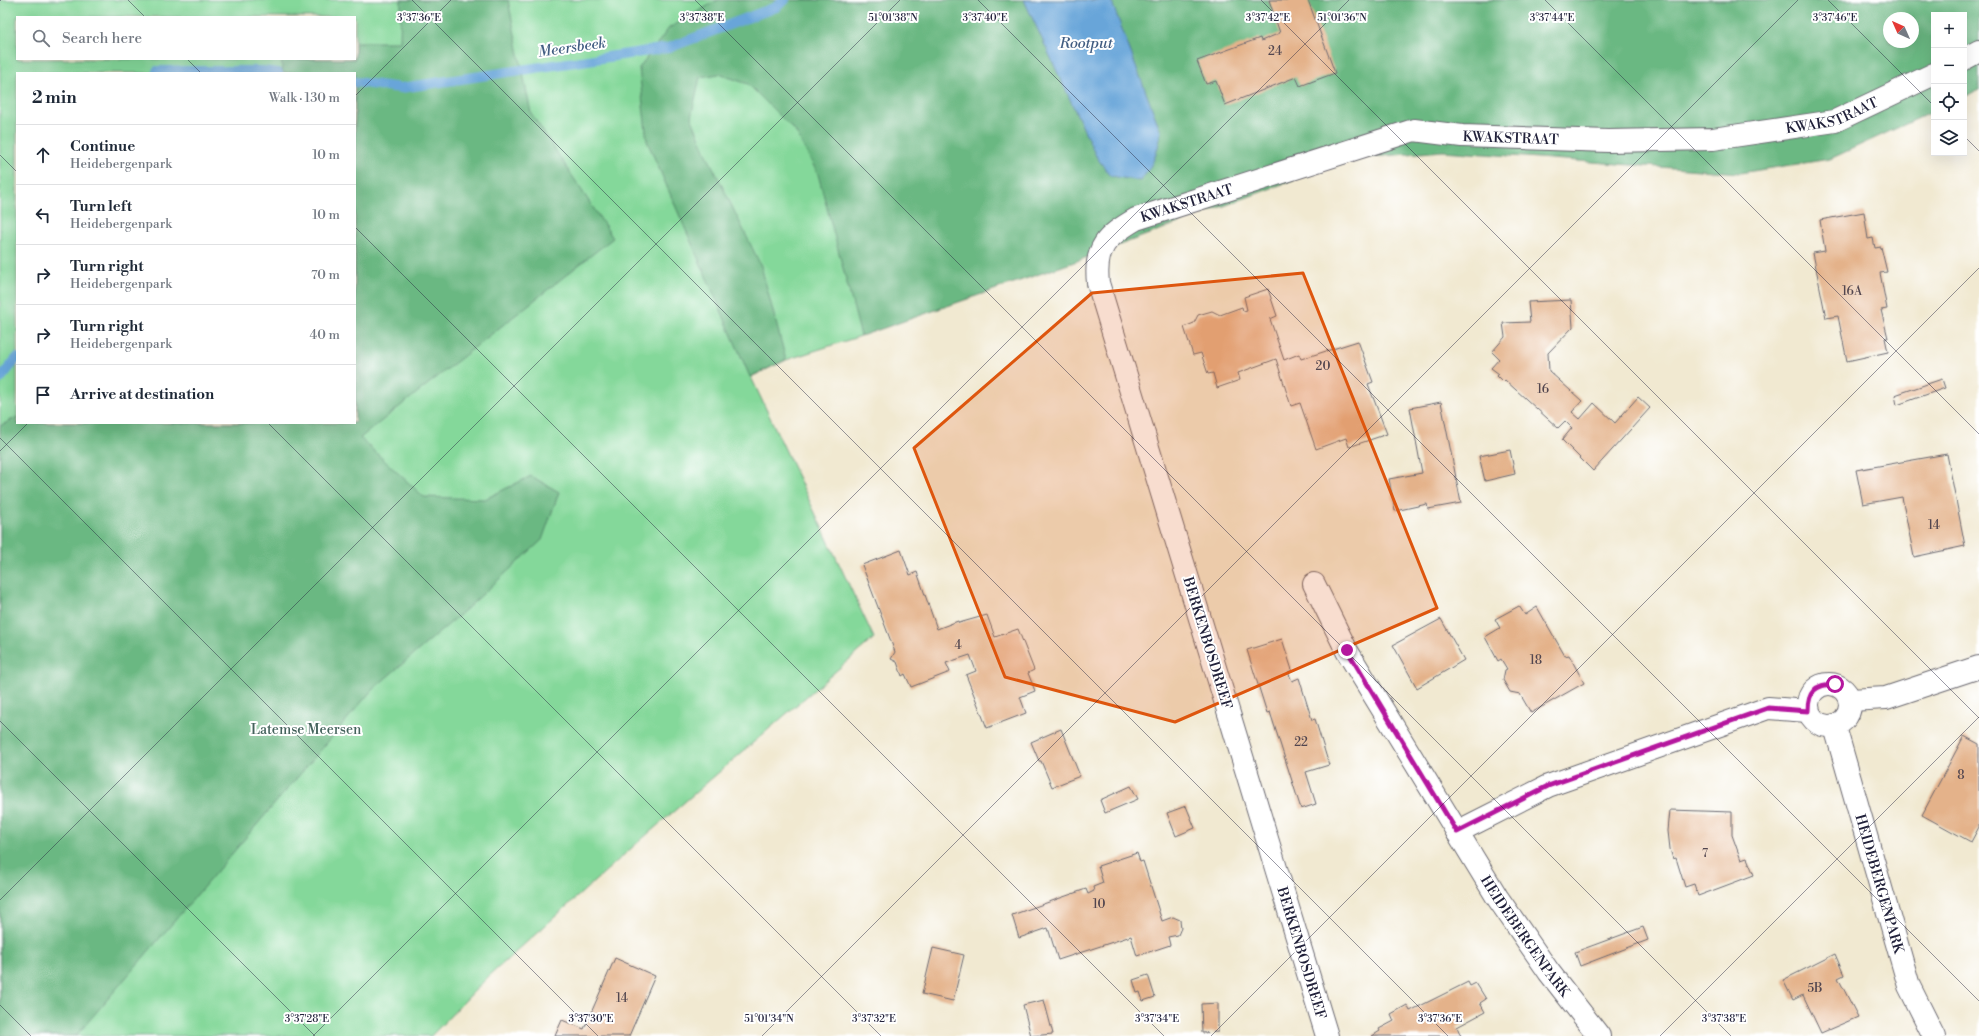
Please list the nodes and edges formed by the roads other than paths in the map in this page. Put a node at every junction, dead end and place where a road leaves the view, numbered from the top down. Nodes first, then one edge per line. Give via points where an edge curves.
1 (1979, 51) edge
2 (1967, 57) edge
3 (1931, 75) edge
4 (1100, 248) joint
5 (1314, 584) dead end
6 (1979, 667) edge
7 (1850, 700) junction
8 (1808, 711) junction
9 (1835, 727) junction
10 (1457, 832) junction
11 (1327, 1036) edge
12 (1599, 1036) edge
13 (1934, 1036) edge

1 - 2 street
3 - 4 street, KWAKSTRAAT via 1836,121 1713,139 1608,141 1462,136 1414,130 1136,219 1115,231
4 - 11 street, BERKENBOSDREEF via 1096,266 1098,283
5 - 10 street, HEIDEBERGENPARK via 1347,650
6 - 7 street via 1886,698
7 - 8 street via 1845,690 1835,684 1824,684 1814,690 1808,700
7 - 9 street via 1850,711 1845,721
8 - 9 street via 1819,724
8 - 10 street via 1768,708 1548,786
9 - 13 street, HEIDEBERGENPARK via 1909,986
10 - 12 street, HEIDEBERGENPARK via 1549,972

